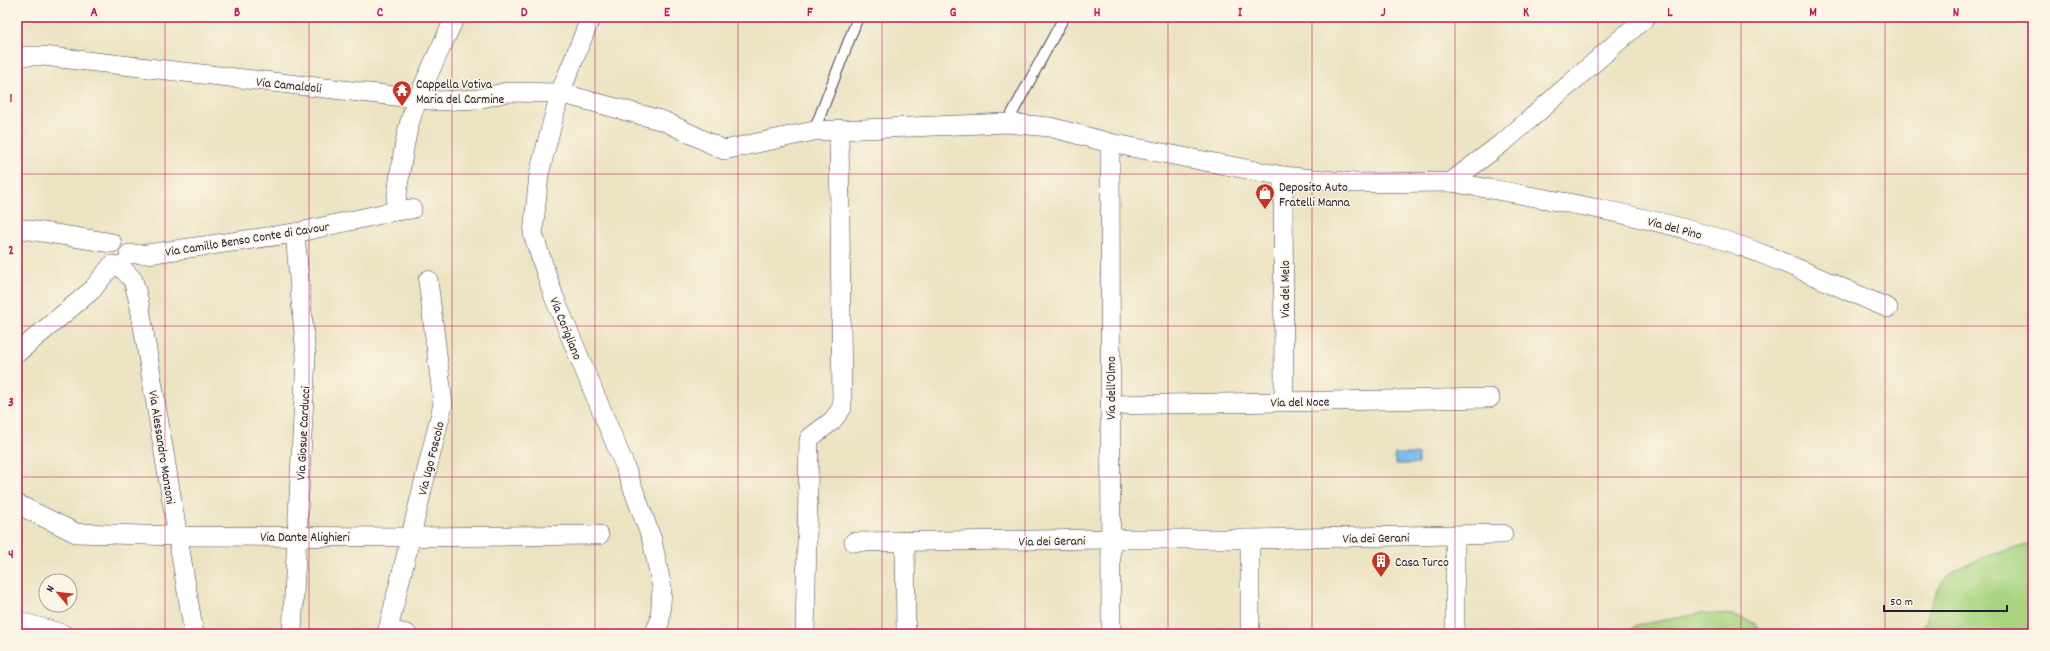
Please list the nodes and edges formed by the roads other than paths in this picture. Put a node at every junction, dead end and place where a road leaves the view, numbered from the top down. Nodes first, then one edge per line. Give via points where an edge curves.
1 (456, 17) edge
2 (591, 17) edge
3 (858, 17) edge
4 (1064, 17) edge
5 (1646, 17) edge
6 (17, 56) edge
7 (560, 94) junction
8 (418, 98) junction
9 (1007, 123) junction
10 (839, 129) junction
11 (814, 131) junction
12 (1110, 143) junction
13 (1283, 176) junction
14 (1451, 182) junction
15 (17, 228) edge
16 (295, 233) junction
17 (120, 262) junction
18 (428, 280) dead end
19 (1888, 308) dead end
20 (17, 353) edge
21 (1490, 398) dead end
22 (1284, 401) junction
23 (1110, 404) junction
24 (17, 504) edge
25 (1503, 534) dead end
26 (599, 535) dead end
27 (1455, 535) junction
28 (177, 536) junction
29 (298, 536) junction
30 (410, 537) junction
31 (1110, 539) junction
32 (1250, 539) junction
33 (905, 541) junction
34 (854, 542) dead end
35 (17, 621) edge
36 (388, 632) edge
37 (63, 634) edge
38 (194, 634) edge
39 (292, 634) edge
40 (407, 634) edge
41 (654, 634) edge
42 (805, 634) edge
43 (906, 634) edge
44 (1112, 634) edge
45 (1250, 634) edge
46 (1455, 634) edge

1 - 8 street
2 - 7 street, Via Corigliano
3 - 11 lane
4 - 9 lane
5 - 14 street via 1506,140
6 - 8 street, Via Camaldoli via 51,56
7 - 8 street, Via Camaldoli via 507,92 478,98 438,101
7 - 11 street, Via Camaldoli via 664,121 724,150
7 - 41 street, Via Corigliano via 539,174 533,234 554,297 624,464 652,540 662,588 660,622
8 - 16 street, Via Camillo Benso Conte di Cavour via 402,155 404,210
9 - 10 street, Via Camaldoli
9 - 12 street, Via del Pino via 1050,126
10 - 11 street, Via Camaldoli
10 - 42 street via 842,408 832,421 809,440
12 - 13 street, Via del Pino
12 - 23 street, Via dell'Olmo
13 - 14 street, Via del Pino via 1355,183
13 - 22 street, Via del Melo
14 - 19 street, Via del Pino via 1645,219 1700,233 1788,264
15 - 17 street, Via Alessandro Manzoni via 123,244
16 - 17 street, Via Camillo Benso Conte di Cavour via 147,254
16 - 29 street, Via Giosue Carducci via 306,357
17 - 20 street via 92,290
17 - 28 street, Via Alessandro Manzoni via 133,280 139,302
18 - 30 street, Via Ugo Foscolo via 443,404
21 - 22 street, Via del Noce
22 - 23 street, Via del Noce
23 - 31 street, Via dell'Olmo
24 - 28 street, Via Dante Alighieri via 76,533
25 - 27 street, Via dei Gerani
26 - 30 street, Via Dante Alighieri
27 - 32 street, Via dei Gerani
27 - 46 street
28 - 29 street, Via Dante Alighieri
28 - 38 street, Via Alessandro Manzoni
29 - 30 street, Via Dante Alighieri
29 - 39 street, Via Giosue Carducci
30 - 36 street, Via Ugo Foscolo
31 - 32 street, Via dei Gerani
31 - 33 street, Via dei Gerani
31 - 44 street, Via dell'Olmo
32 - 45 street
33 - 34 street, Via dei Gerani
33 - 43 street
35 - 37 street
36 - 40 street

